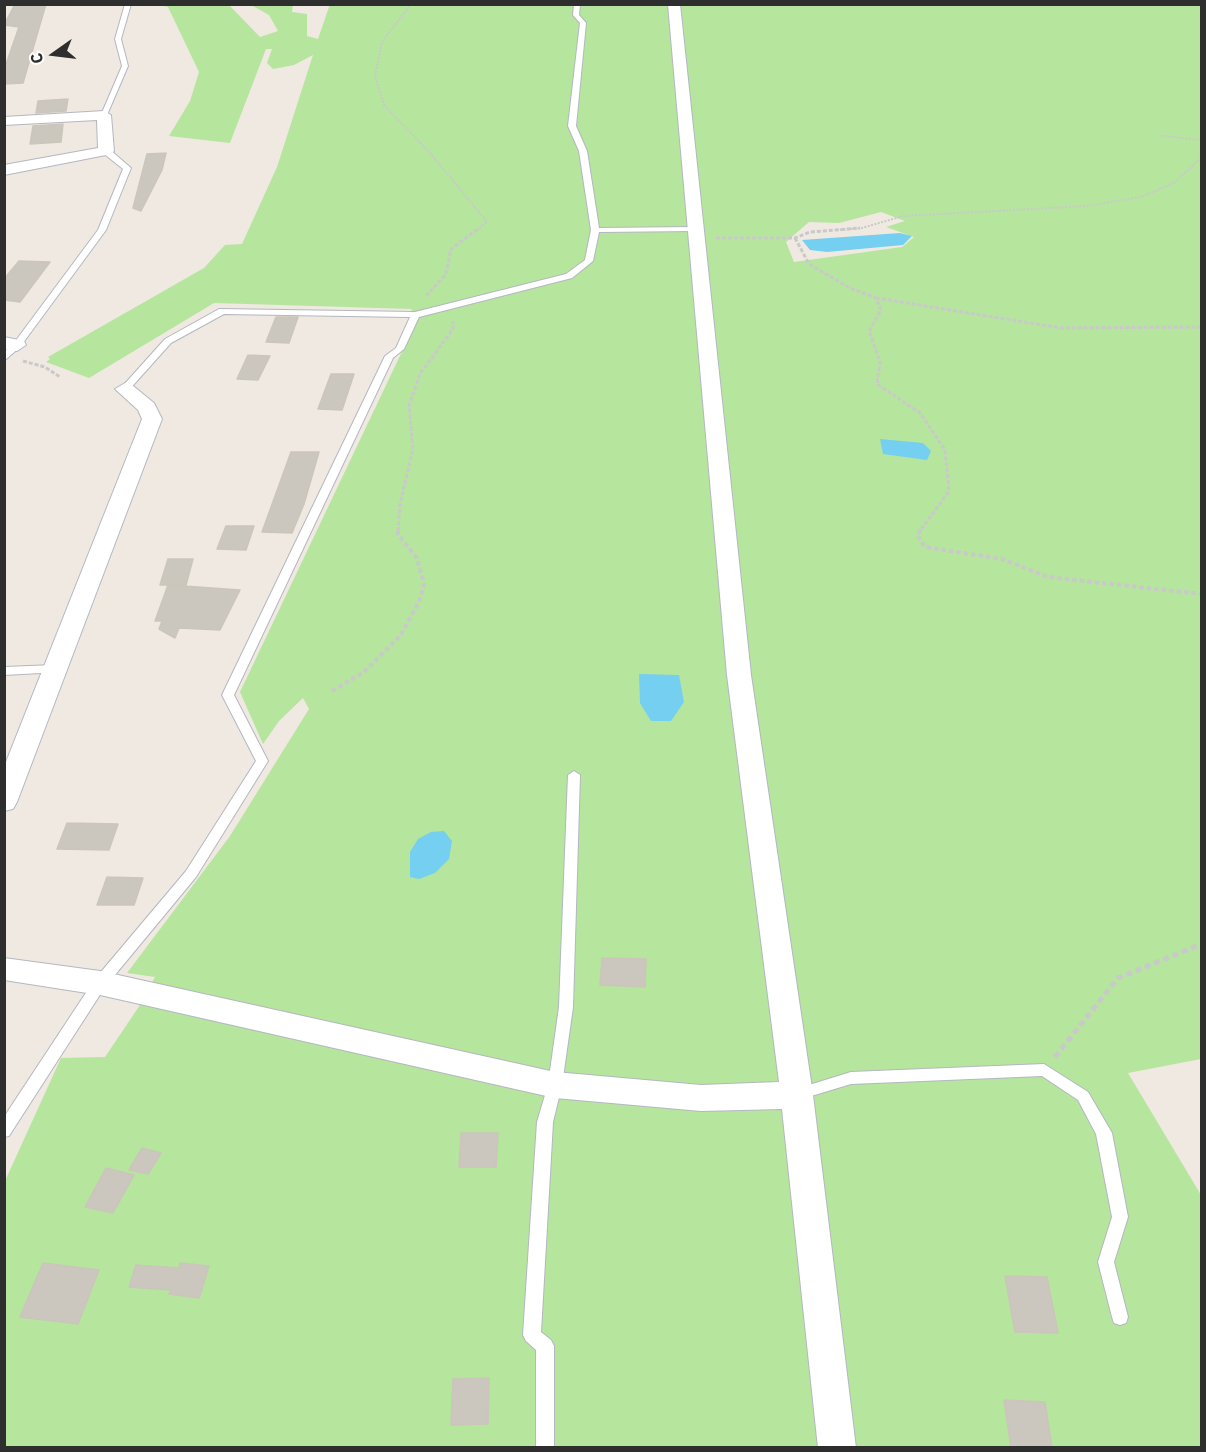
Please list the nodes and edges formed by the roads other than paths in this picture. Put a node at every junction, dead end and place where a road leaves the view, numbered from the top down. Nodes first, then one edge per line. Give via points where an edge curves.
1 (128, 4) edge
2 (578, 4) edge
3 (674, 4) edge
4 (104, 115) junction
5 (4, 122) edge
6 (106, 152) junction
7 (4, 170) edge
8 (595, 230) junction
9 (694, 233) junction
10 (415, 315) junction
11 (9, 349) edge
12 (125, 389) joint
13 (56, 669) junction
14 (4, 671) edge
15 (574, 775) dead end
16 (4, 802) edge
17 (4, 969) edge
18 (100, 983) junction
19 (555, 1085) junction
20 (797, 1095) junction
21 (4, 1131) edge
22 (1120, 1317) dead end
23 (544, 1448) edge
24 (837, 1448) edge

1 - 4 lane via 118,39 124,66
2 - 8 lane via 576,15 583,24 572,126 583,152
3 - 9 street
4 - 5 street
4 - 6 street
6 - 7 street
6 - 11 lane via 127,168 102,230
8 - 9 lane
8 - 10 lane via 589,261 568,276
9 - 20 street via 739,675
10 - 12 lane via 222,310 168,341
10 - 18 lane via 400,349 389,356 228,695 262,761 191,874
12 - 13 street via 147,407 152,419
13 - 14 lane
13 - 16 street
15 - 19 lane via 566,1007
17 - 18 street
18 - 19 street
18 - 21 lane
19 - 20 street via 701,1098
19 - 23 lane via 545,1122 532,1335 545,1346
20 - 22 lane via 851,1078 1044,1070 1083,1096 1104,1133 1120,1217 1106,1262
20 - 24 street

